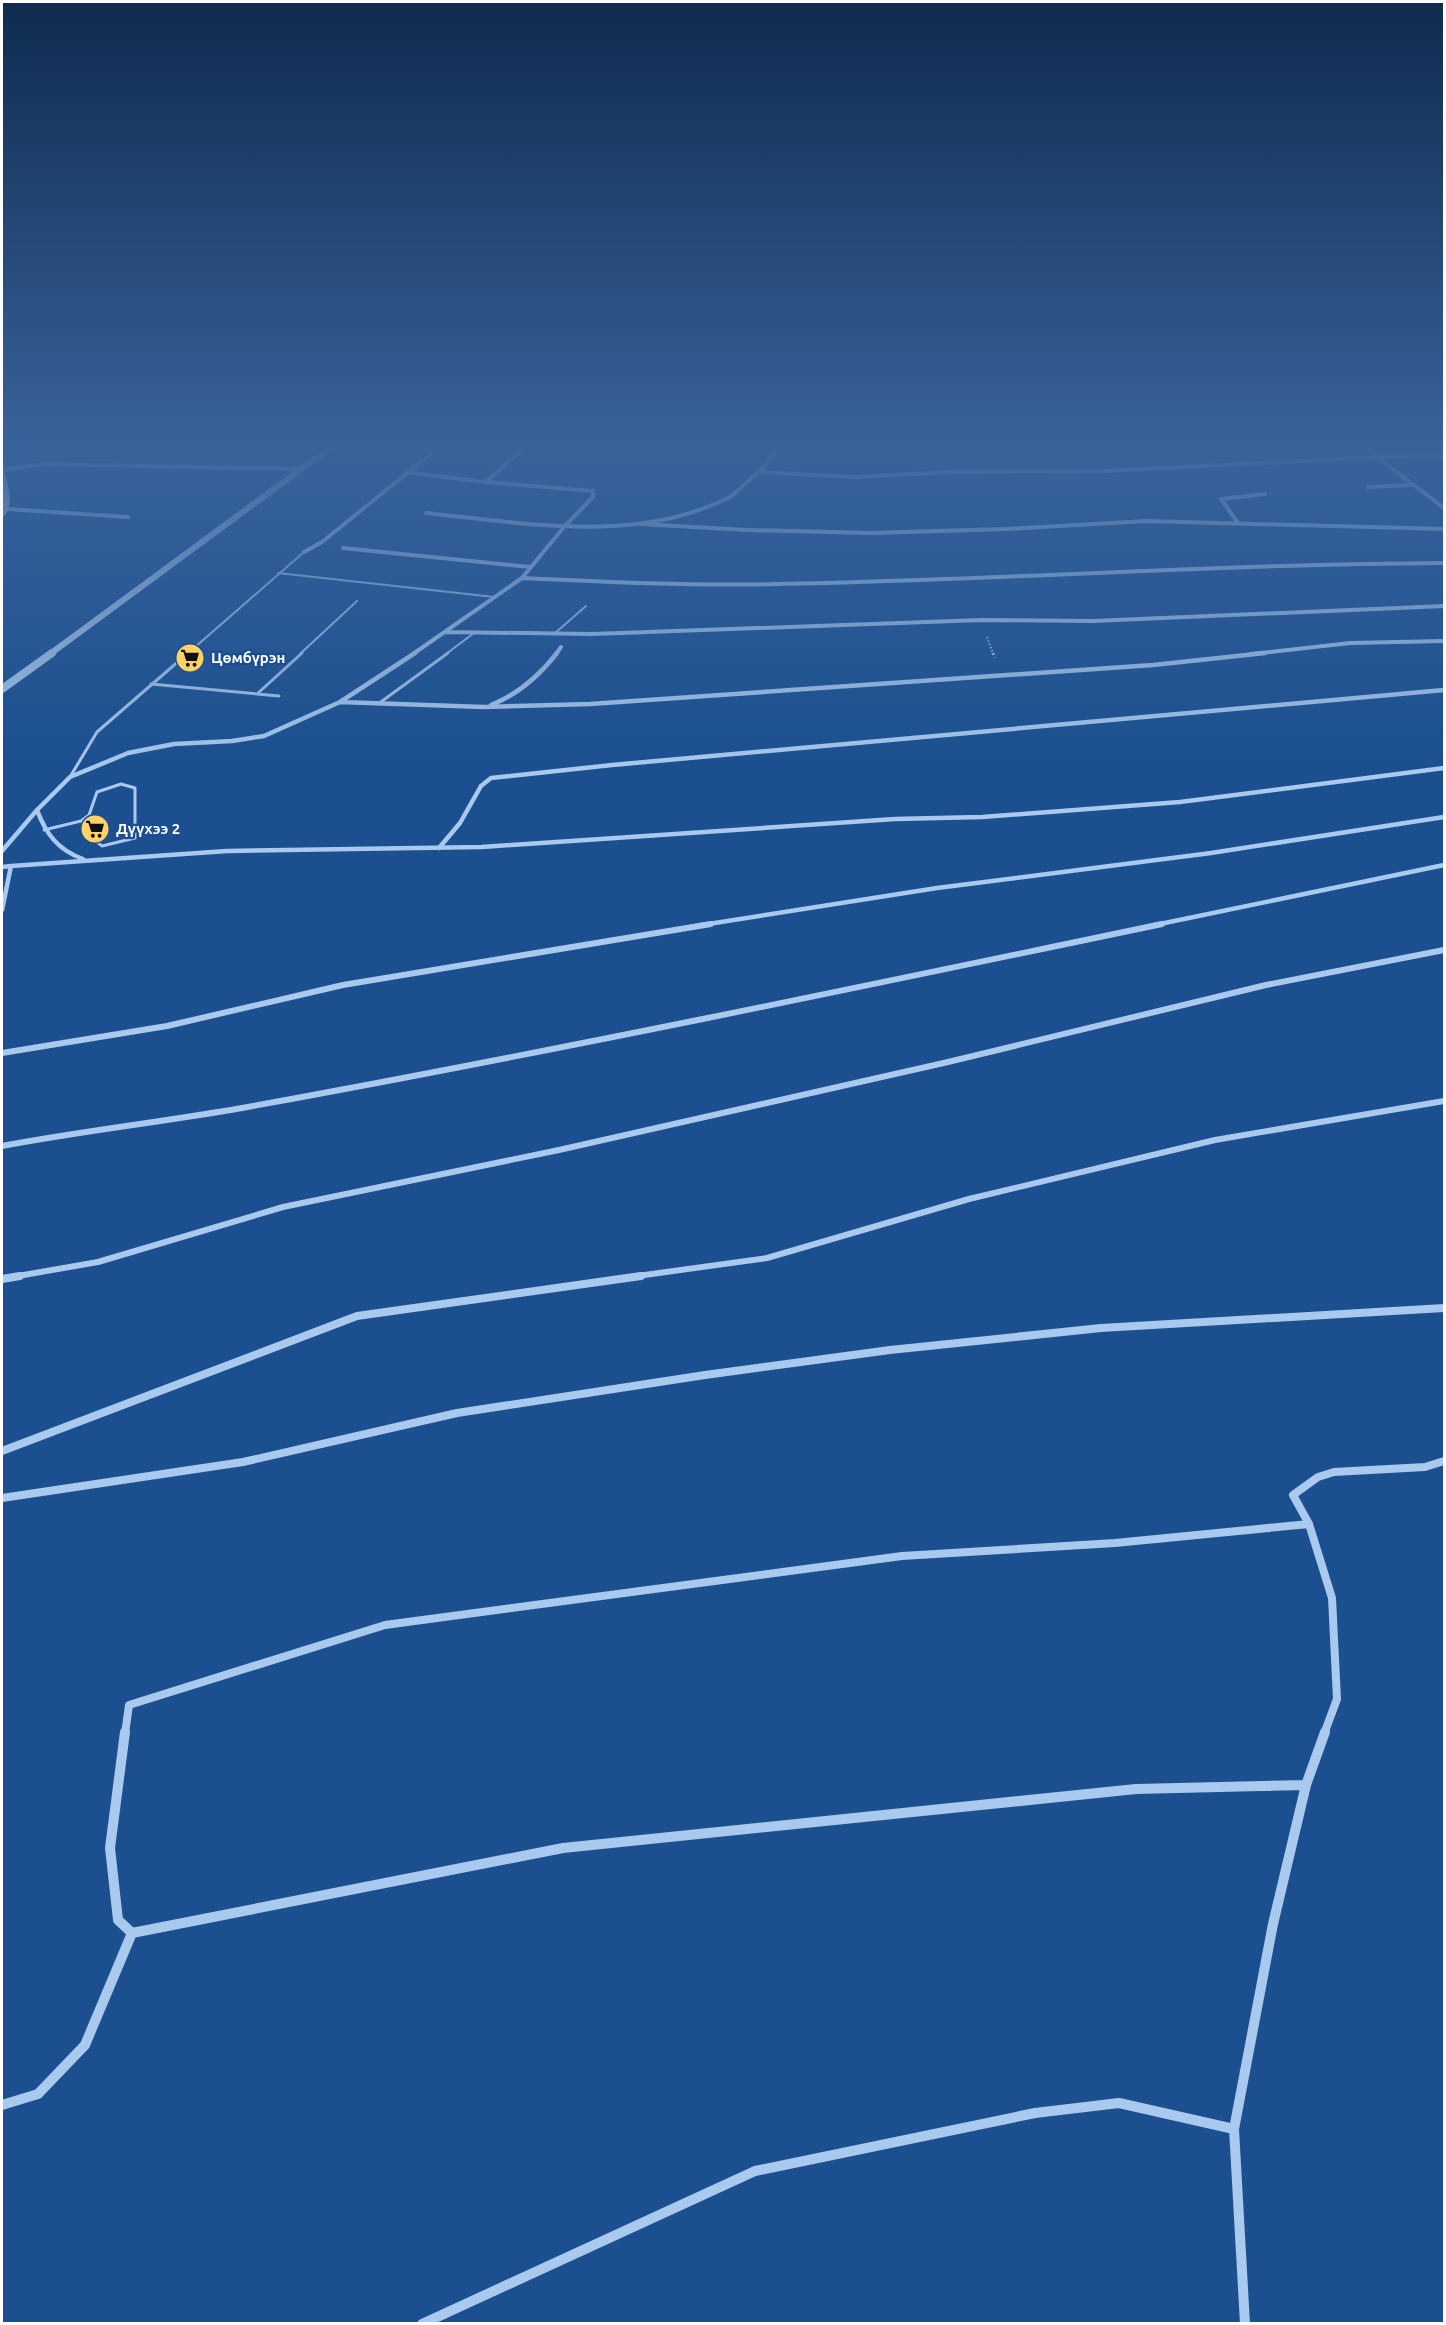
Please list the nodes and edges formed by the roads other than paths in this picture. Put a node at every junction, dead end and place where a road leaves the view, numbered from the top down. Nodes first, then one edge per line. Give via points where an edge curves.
1 (187, 552) edge
2 (304, 552) edge
3 (387, 552) edge
4 (542, 552) edge
5 (1444, 563) edge
6 (530, 567) junction
7 (278, 573) junction
8 (522, 578) junction
9 (494, 597) junction
10 (357, 601) dead end
11 (586, 606) dead end
12 (1444, 606) edge
13 (445, 632) junction
14 (474, 633) junction
15 (554, 634) junction
16 (1444, 640) edge
17 (561, 647) dead end
18 (151, 684) junction
19 (2, 689) edge
20 (1444, 690) edge
21 (257, 694) junction
22 (279, 696) dead end
23 (340, 702) junction
24 (378, 704) junction
25 (484, 707) junction
26 (1444, 768) edge
27 (70, 777) junction
28 (37, 810) junction
29 (1444, 817) edge
30 (81, 821) junction
31 (44, 830) junction
32 (439, 848) junction
33 (2, 852) edge
34 (92, 860) junction
35 (11, 866) junction
36 (1444, 866) edge
37 (2, 867) edge
38 (2, 910) edge
39 (1444, 950) edge
40 (2, 1053) edge
41 (1444, 1101) edge
42 (2, 1146) edge
43 (2, 1279) edge
44 (1444, 1308) edge
45 (2, 1451) edge
46 (1444, 1461) edge
47 (2, 1498) edge
48 (1309, 1524) junction
49 (1306, 1785) junction
50 (132, 1933) junction
51 (2, 2105) edge
52 (1233, 2129) junction
53 (422, 2324) edge
54 (1245, 2324) edge

1 - 19 street
2 - 7 lane
3 - 6 street
4 - 6 street
5 - 8 street via 1294,564 777,584
6 - 8 street
7 - 9 lane
7 - 18 lane
8 - 9 street
9 - 13 street
10 - 21 lane
11 - 15 lane
12 - 15 street via 1093,621 981,620
13 - 14 street
13 - 23 street
14 - 15 street
14 - 24 lane
16 - 25 street via 1350,643 1153,665 681,699
17 - 25 street via 540,674 508,699
18 - 21 lane
18 - 27 lane via 97,732
20 - 32 street via 491,778 481,786 460,823
21 - 22 lane
23 - 24 street
23 - 27 street via 264,736 174,744 128,753
24 - 25 street
26 - 32 street via 1180,802 682,836
27 - 28 street
28 - 31 street
28 - 33 street
29 - 40 street via 1211,853 937,888 465,963 343,985 167,1026
30 - 30 lane via 89,815 97,792 111,785 135,788 135,838 125,843 98,844 89,825
30 - 31 lane
31 - 34 street via 56,847
32 - 34 street via 227,851
34 - 35 street
35 - 37 street
35 - 38 street
36 - 42 street via 803,999 240,1108
39 - 43 street via 1266,986 570,1148 283,1207 98,1262
41 - 45 street via 1215,1140 969,1199 767,1258 357,1316
44 - 47 street via 1101,1328 890,1350 457,1413 243,1462
46 - 48 street via 1425,1467 1334,1472 1318,1477 1293,1495
48 - 49 street via 1332,1598 1337,1699
48 - 50 street via 1115,1543 902,1556 385,1625 129,1705 110,1848 118,1920
49 - 50 street via 1136,1789 563,1848
49 - 52 street
50 - 51 street via 86,2045 38,2094
52 - 53 street via 1119,2103 1035,2113 755,2171
52 - 54 street

